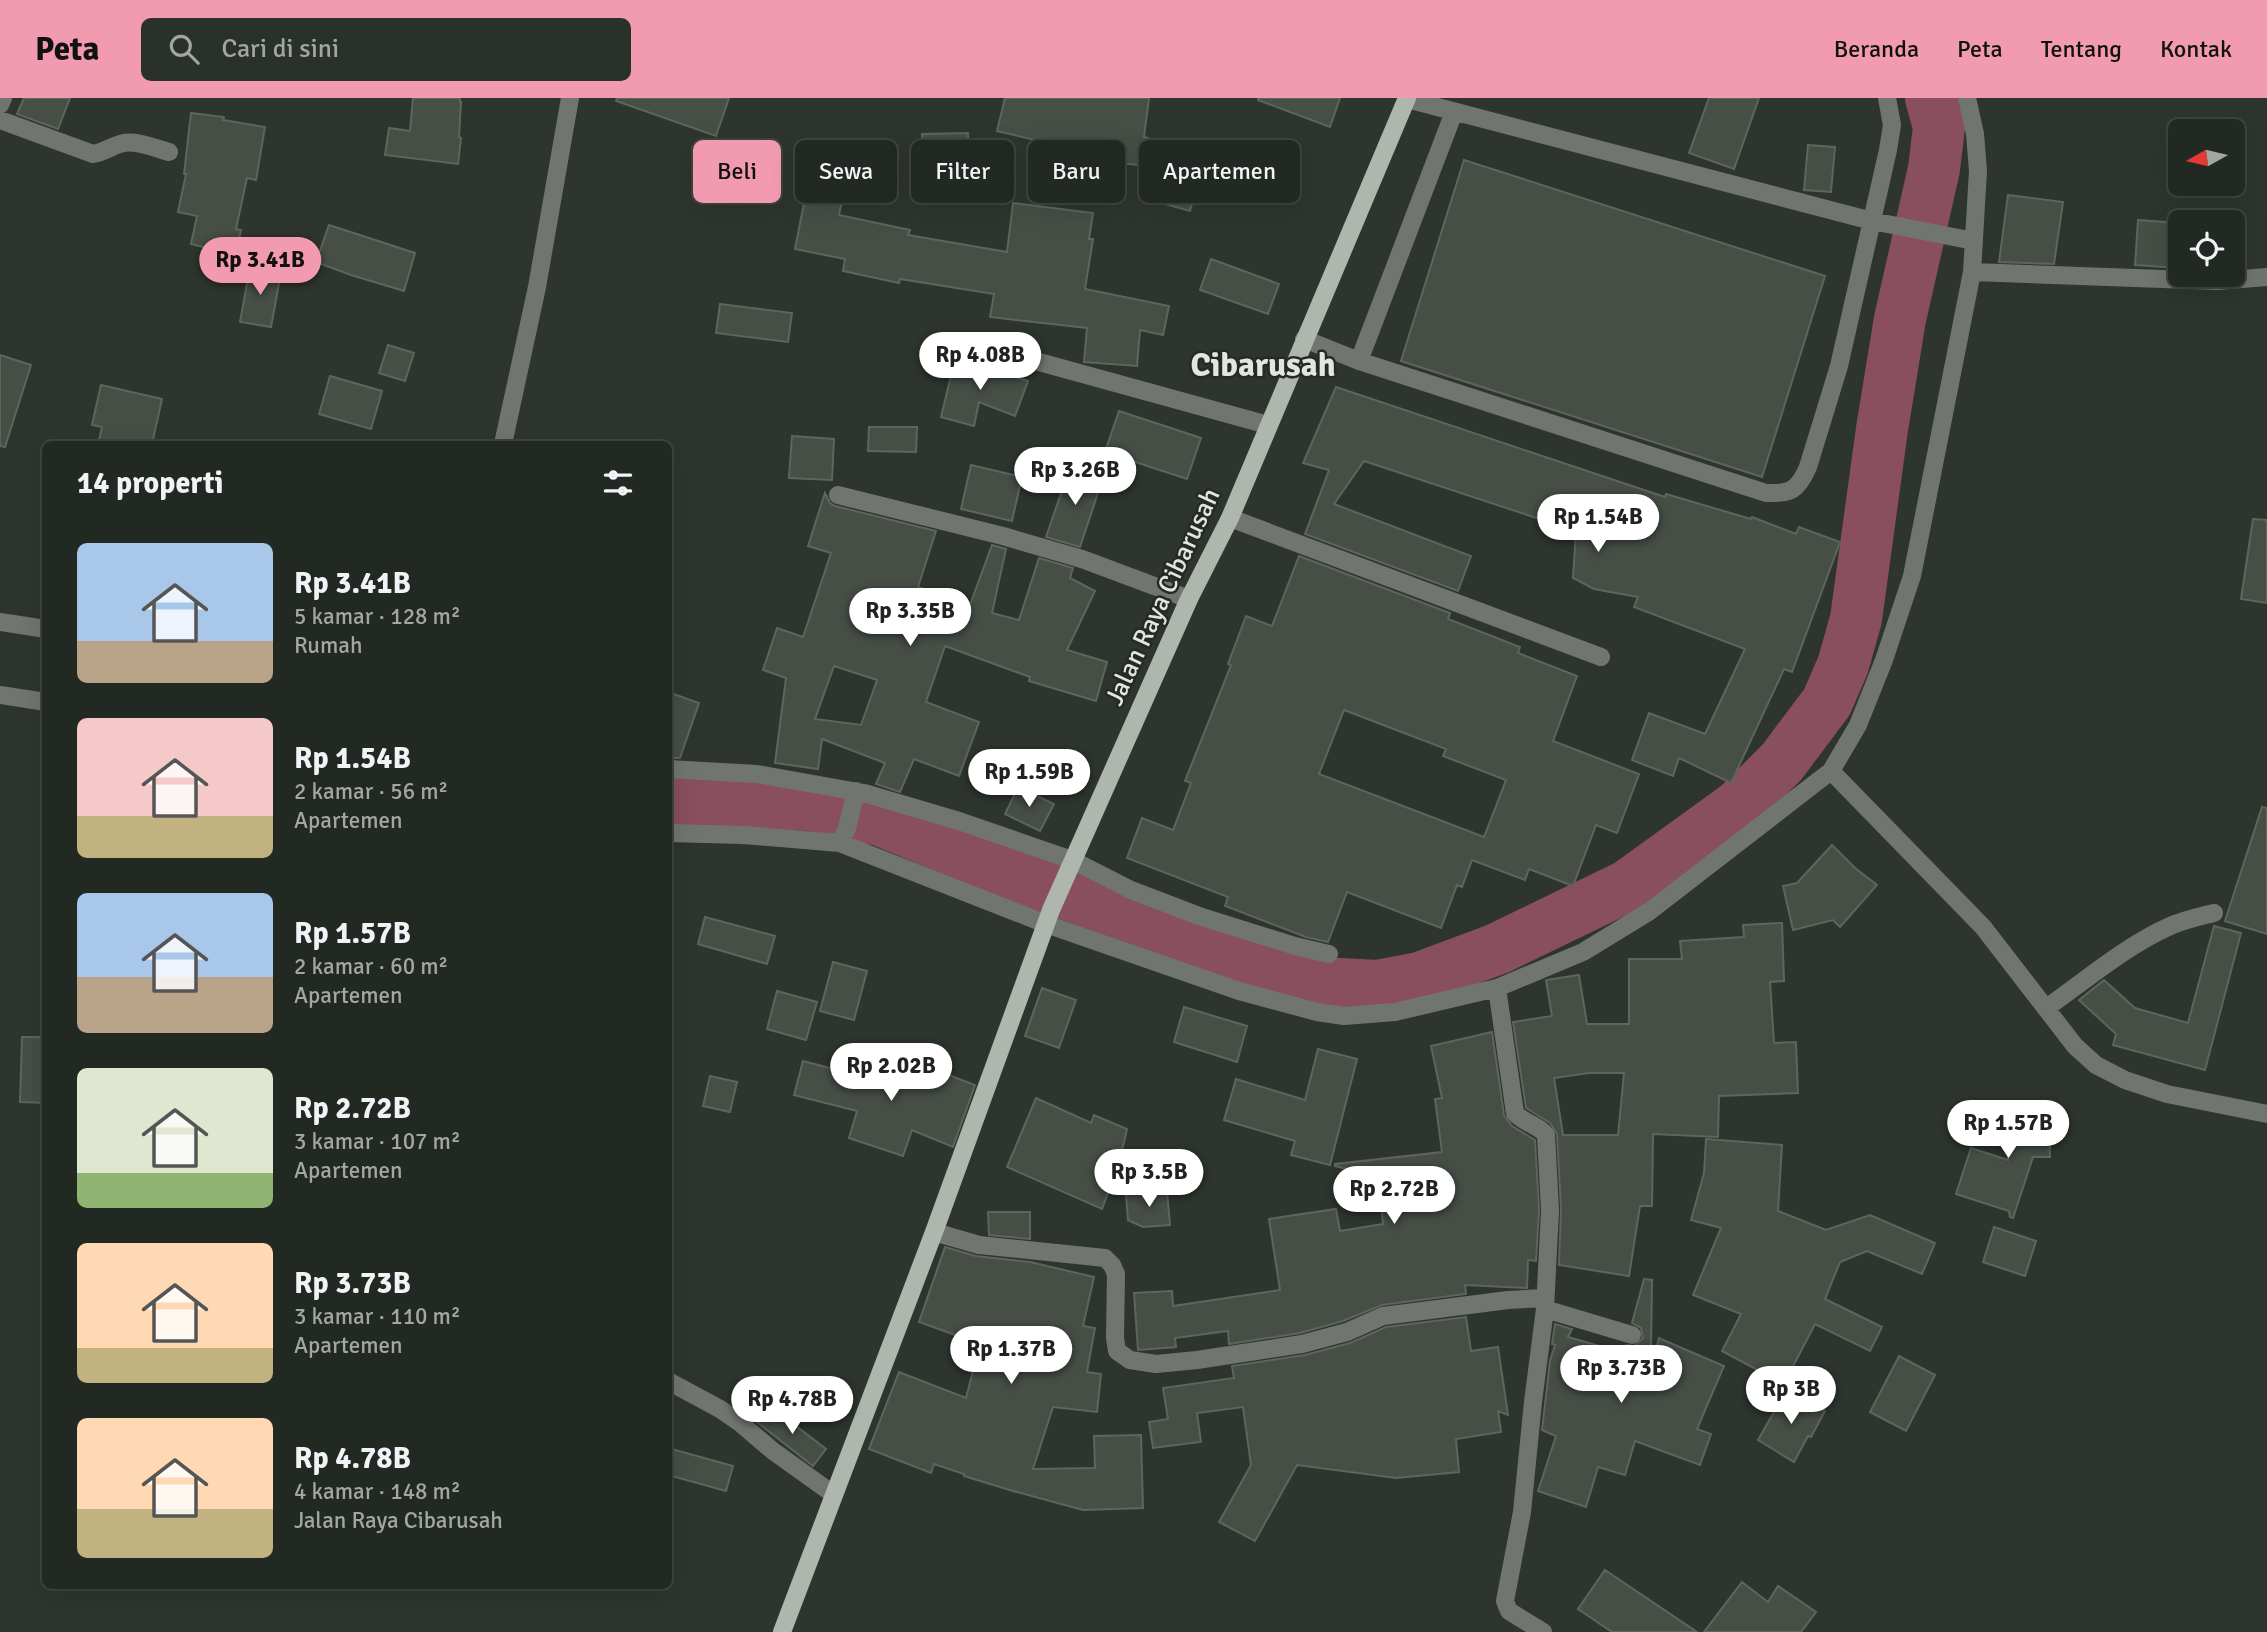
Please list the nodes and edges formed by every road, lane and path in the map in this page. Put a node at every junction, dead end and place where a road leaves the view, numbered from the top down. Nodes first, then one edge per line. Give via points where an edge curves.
1 (3, 98) edge
2 (570, 98) edge
3 (1886, 98) edge
4 (1967, 98) edge
5 (1407, 99) edge
6 (0, 104) edge
7 (1454, 112) junction
8 (0, 120) edge
9 (169, 152) dead end
10 (1872, 221) junction
11 (1974, 241) junction
12 (1972, 272) junction
13 (2267, 276) edge
14 (1304, 339) junction
15 (974, 344) dead end
16 (1359, 361) junction
17 (1268, 425) junction
18 (504, 441) edge
19 (838, 495) dead end
20 (1230, 518) junction
21 (1189, 599) junction
22 (0, 622) edge
23 (42, 628) edge
24 (1601, 657) dead end
25 (0, 695) edge
26 (42, 701) edge
27 (672, 769) edge
28 (1831, 771) junction
29 (856, 794) junction
30 (672, 833) edge
31 (844, 835) junction
32 (1070, 865) junction
33 (2214, 913) dead end
34 (1048, 917) junction
35 (1329, 954) dead end
36 (1497, 988) junction
37 (2046, 1008) junction
38 (2267, 1114) edge
39 (933, 1232) junction
40 (1545, 1303) junction
41 (1632, 1335) dead end
42 (672, 1383) edge
43 (833, 1494) junction
44 (782, 1632) edge
45 (1543, 1632) edge

1 - 6 street
2 - 18 street
3 - 10 street via 1892,125
4 - 11 street via 1978,171
5 - 7 street
5 - 14 main road, Jalan Raya Cibarusah
7 - 10 street
7 - 16 street
8 - 9 street via 93,153 121,143
10 - 11 street
10 - 16 street via 1839,366 1808,467 1792,491 1766,493
11 - 12 street
12 - 13 street via 2217,281
12 - 28 street via 1912,576 1858,725
14 - 16 street
14 - 17 main road, Jalan Raya Cibarusah
15 - 17 street
17 - 20 main road, Jalan Raya Cibarusah
19 - 21 street via 1082,559
20 - 21 main road, Jalan Raya Cibarusah
20 - 24 street
21 - 32 main road, Jalan Raya Cibarusah
22 - 23 street
25 - 26 street
27 - 29 street via 757,774
28 - 36 street via 1650,911 1583,952
28 - 37 street via 1983,927
29 - 31 street
29 - 32 street via 959,821
30 - 31 street
31 - 34 street
32 - 34 main road, Jalan Raya Cibarusah
32 - 35 street via 1167,904
33 - 37 street via 2165,928
34 - 36 street via 1239,991 1317,1012 1344,1016 1395,1012
34 - 39 main road, Jalan Raya Cibarusah
36 - 40 street via 1515,1113 1546,1135 1550,1210
37 - 38 street via 2074,1046 2096,1065 2125,1080 2167,1094
39 - 40 street via 979,1245 1105,1258 1116,1274 1117,1351 1130,1360 1156,1364 1302,1344 1410,1311
39 - 43 main road, Jalan Raya Cibarusah
40 - 41 street
40 - 45 street via 1522,1512 1505,1601 1509,1611
42 - 43 street via 730,1416
43 - 44 main road, Jalan Raya Cibarusah

